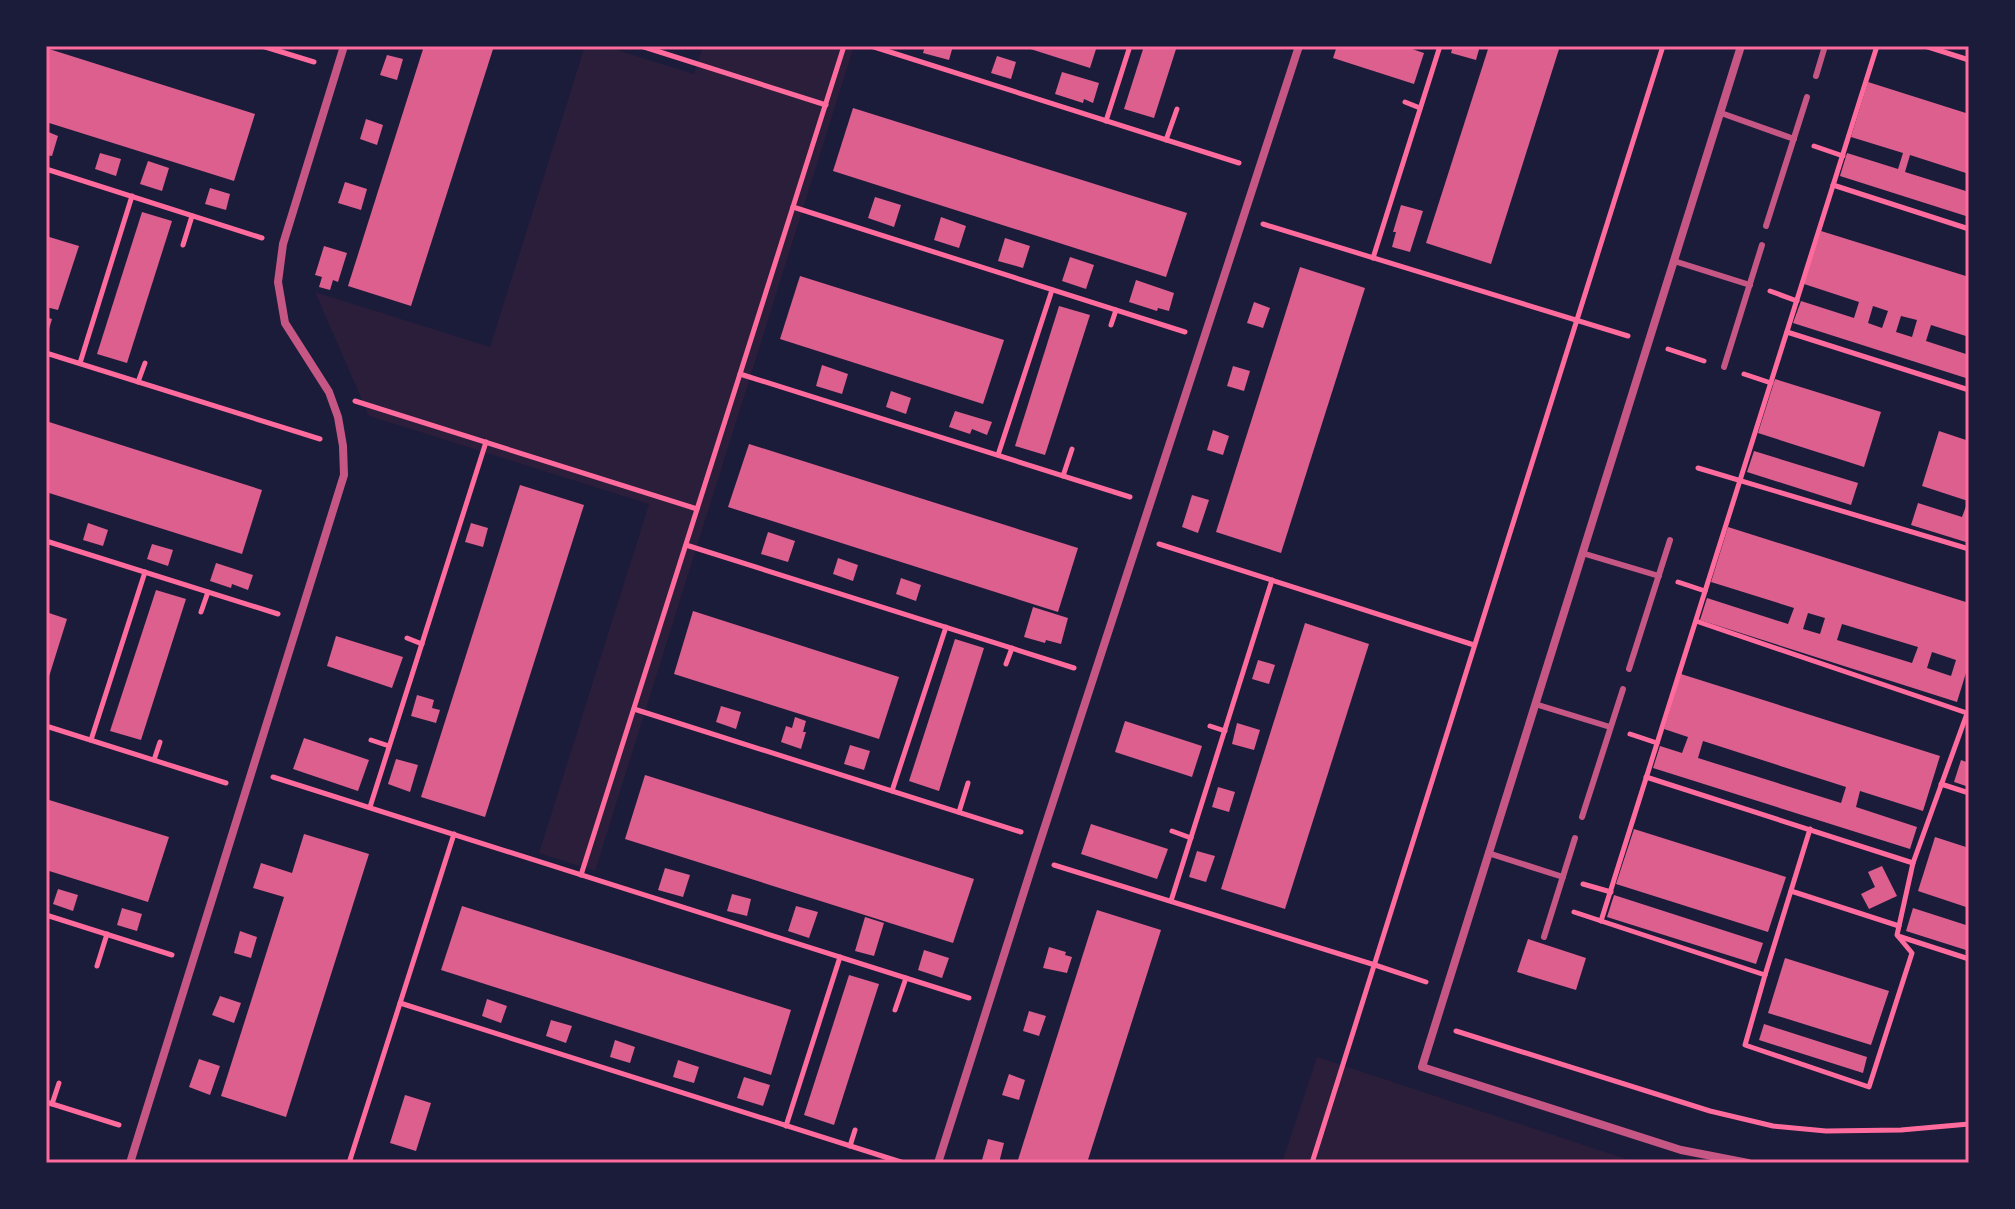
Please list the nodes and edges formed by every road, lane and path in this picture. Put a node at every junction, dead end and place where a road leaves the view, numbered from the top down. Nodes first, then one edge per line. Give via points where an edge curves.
1 (262, 46) edge
2 (344, 46) edge
3 (641, 46) edge
4 (844, 46) edge
5 (871, 46) edge
6 (1130, 46) edge
7 (1299, 46) edge
8 (1440, 46) edge
9 (1663, 46) edge
10 (1741, 46) edge
11 (1825, 46) edge
12 (1877, 46) edge
13 (1925, 46) edge
14 (1969, 60) edge
15 (337, 70) junction
16 (1816, 76) dead end
17 (1807, 97) dead end
18 (1405, 102) dead end
19 (826, 105) junction
20 (1420, 108) junction
21 (1177, 109) dead end
22 (1721, 113) junction
23 (1106, 121) junction
24 (1794, 139) junction
25 (1166, 140) junction
26 (1843, 156) junction
27 (46, 169) edge
28 (1259, 169) junction
29 (1833, 185) junction
30 (132, 196) junction
31 (793, 207) junction
32 (192, 216) junction
33 (1243, 218) junction
34 (1766, 226) dead end
35 (1969, 229) edge
36 (283, 244) junction
37 (183, 245) dead end
38 (1762, 245) dead end
39 (1373, 258) junction
40 (1674, 261) junction
41 (1750, 285) junction
42 (1052, 290) junction
43 (1116, 310) junction
44 (1577, 320) junction
45 (1111, 325) dead end
46 (1787, 332) junction
47 (1204, 338) junction
48 (1648, 342) junction
49 (46, 353) edge
50 (145, 363) dead end
51 (80, 364) junction
52 (1724, 367) dead end
53 (740, 374) junction
54 (138, 382) junction
55 (1969, 390) edge
56 (329, 392) junction
57 (486, 442) junction
58 (343, 446) junction
59 (1072, 449) dead end
60 (998, 455) junction
61 (1698, 468) dead end
62 (1063, 476) junction
63 (1740, 481) junction
64 (1150, 503) junction
65 (697, 509) junction
66 (1139, 537) junction
67 (1670, 540) dead end
68 (46, 541) edge
69 (686, 545) junction
70 (1969, 549) edge
71 (1582, 553) junction
72 (145, 572) junction
73 (1659, 576) junction
74 (1272, 580) junction
75 (208, 592) junction
76 (201, 612) dead end
77 (298, 620) junction
78 (1696, 621) junction
79 (946, 627) junction
80 (407, 638) dead end
81 (422, 644) junction
82 (1474, 645) junction
83 (1012, 648) junction
84 (1006, 664) dead end
85 (1629, 669) dead end
86 (1095, 674) junction
87 (1623, 689) dead end
88 (1535, 704) junction
89 (634, 709) junction
90 (1968, 710) edge
91 (46, 726) edge
92 (1210, 726) dead end
93 (1610, 727) junction
94 (1225, 731) junction
95 (91, 740) junction
96 (371, 740) dead end
97 (160, 742) dead end
98 (390, 746) junction
99 (154, 760) junction
100 (252, 770) junction
101 (1646, 777) junction
102 (968, 783) dead end
103 (1941, 784) junction
104 (246, 790) junction
105 (892, 791) junction
106 (1969, 793) edge
107 (370, 807) junction
108 (959, 812) junction
109 (1582, 817) dead end
110 (1810, 829) junction
111 (1172, 831) dead end
112 (454, 834) junction
113 (1041, 838) junction
114 (1191, 838) junction
115 (1575, 838) dead end
116 (1488, 853) junction
117 (1034, 860) junction
118 (1913, 863) junction
119 (581, 875) junction
120 (1563, 877) junction
121 (1791, 891) junction
122 (1171, 901) junction
123 (1554, 905) junction
124 (46, 915) edge
125 (1601, 921) junction
126 (1899, 926) junction
127 (107, 934) junction
128 (1897, 935) junction
129 (1544, 937) dead end
130 (840, 957) junction
131 (1969, 959) edge
132 (192, 961) junction
133 (1375, 965) junction
134 (97, 966) dead end
135 (1765, 975) junction
136 (906, 978) junction
137 (1445, 989) junction
138 (400, 1003) junction
139 (989, 1004) junction
140 (895, 1010) dead end
141 (1448, 1029) dead end
142 (59, 1083) dead end
143 (49, 1103) edge
144 (1969, 1124) edge
145 (786, 1126) junction
146 (855, 1130) dead end
147 (139, 1131) junction
148 (850, 1146) junction
149 (130, 1163) edge
150 (349, 1163) edge
151 (904, 1163) edge
152 (938, 1163) edge
153 (1312, 1163) edge
154 (1748, 1163) edge

1 - 15 path
2 - 15 street
3 - 19 path
4 - 19 path
5 - 23 path
6 - 23 path
7 - 28 street
8 - 20 path
9 - 44 path
10 - 22 street
11 - 16 lane
12 - 26 path
13 - 14 path
15 - 36 street
17 - 24 lane
18 - 20 path
19 - 31 path
20 - 39 path
21 - 25 path
22 - 24 lane
22 - 40 street
23 - 25 path
24 - 26 path
24 - 34 lane
25 - 28 path
26 - 29 path
27 - 30 path
28 - 33 street
29 - 35 path
29 - 46 path
30 - 32 path
30 - 51 path
31 - 42 path
31 - 53 path
32 - 36 path
32 - 37 path
33 - 39 path
33 - 47 street
36 - 56 street via 278,282 285,323
38 - 41 lane
39 - 44 path
40 - 41 lane
40 - 48 street
41 - 52 lane
42 - 43 path
42 - 60 path
43 - 45 path
43 - 47 path
44 - 48 path
44 - 82 path
46 - 55 path
46 - 63 path
47 - 64 street
48 - 71 street
49 - 51 path
50 - 54 path
51 - 54 path
53 - 60 path
53 - 65 path
54 - 58 path
56 - 57 path
56 - 58 street
57 - 65 path
57 - 81 path
58 - 77 street via 344,475
59 - 62 path
60 - 62 path
61 - 63 path
62 - 64 path
63 - 70 path
63 - 78 path
64 - 66 street
65 - 69 path
66 - 74 path
66 - 86 street
67 - 73 lane
68 - 72 path
69 - 79 path
69 - 89 path
71 - 73 lane
71 - 88 street
72 - 75 path
72 - 95 path
73 - 85 lane
74 - 82 path
74 - 94 path
75 - 76 path
75 - 77 path
77 - 100 street
78 - 90 path
78 - 101 path
79 - 83 path
79 - 105 path
80 - 81 path
81 - 98 path
82 - 133 path
83 - 84 path
83 - 86 path
86 - 113 street
87 - 93 lane
88 - 93 lane
88 - 116 street
89 - 105 path
89 - 119 path
90 - 103 path
91 - 95 path
92 - 94 path
93 - 109 lane
94 - 114 path
95 - 99 path
96 - 98 path
97 - 99 path
98 - 107 path
99 - 104 path
100 - 104 street
100 - 107 path
101 - 110 path
101 - 125 path
102 - 108 path
103 - 106 path
103 - 118 path
104 - 132 street
105 - 108 path
107 - 112 path
108 - 113 path
110 - 118 path
110 - 121 path
111 - 114 path
112 - 119 path
112 - 138 path
113 - 117 street
114 - 122 path
115 - 120 lane
116 - 120 lane
116 - 137 street
117 - 122 path
117 - 139 street
118 - 126 path
119 - 130 path
120 - 123 lane
121 - 126 path
121 - 135 path
122 - 133 path
123 - 125 path
123 - 129 lane
124 - 127 path
125 - 135 path
126 - 128 path
127 - 132 path
127 - 134 path
128 - 131 path
128 - 135 path via 1912,953 1869,1087 1745,1045
130 - 136 path
130 - 145 path
132 - 147 street
133 - 137 path
133 - 153 path
136 - 139 path
136 - 140 path
137 - 154 street via 1422,1067 1681,1150
138 - 145 path
138 - 150 path
139 - 152 street
141 - 144 path via 1773,1126 1826,1131
142 - 143 path
143 - 147 path
145 - 148 path
146 - 148 path
147 - 149 street
148 - 151 path

